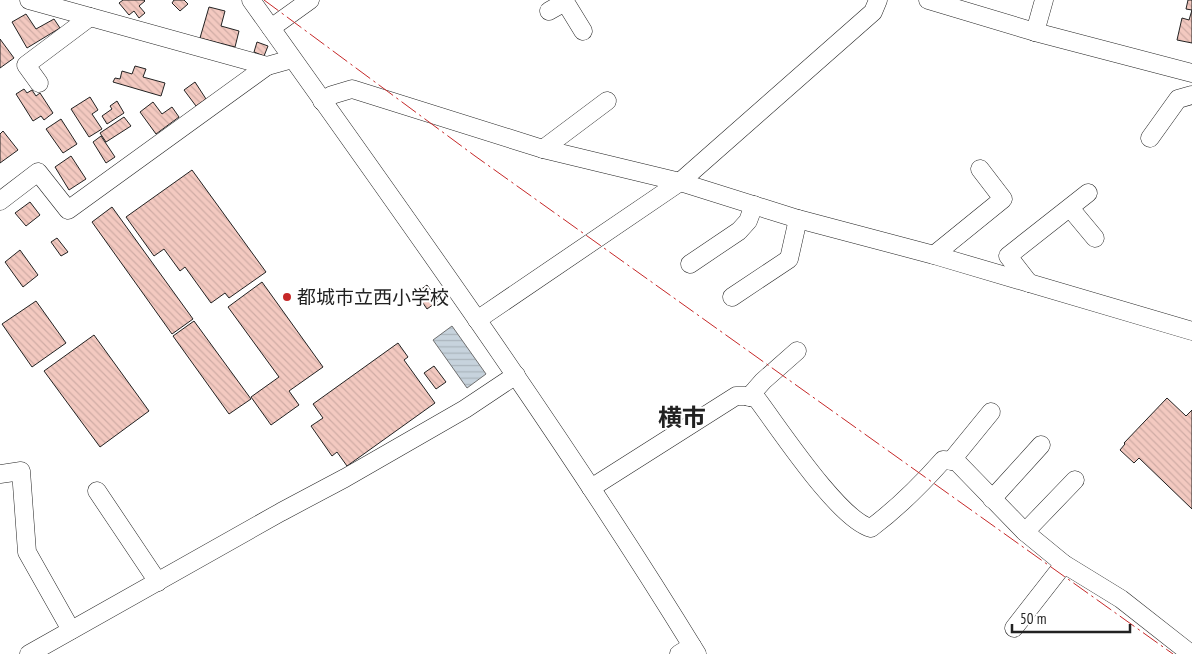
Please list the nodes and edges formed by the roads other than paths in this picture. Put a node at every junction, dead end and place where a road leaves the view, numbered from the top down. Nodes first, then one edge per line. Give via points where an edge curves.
1 (29, 0) edge
2 (251, 0) edge
3 (310, 0) edge
4 (878, 0) edge
5 (928, 0) edge
6 (1044, 0) edge
7 (565, 1) edge
8 (549, 11) dead end
9 (90, 18) junction
10 (271, 28) junction
11 (583, 31) dead end
12 (1035, 32) junction
13 (292, 59) junction
14 (267, 66) junction
15 (1192, 73) edge
16 (39, 83) dead end
17 (1192, 95) edge
18 (322, 101) junction
19 (607, 101) dead end
20 (1150, 138) dead end
21 (544, 149) junction
22 (980, 169) dead end
23 (680, 182) junction
24 (1088, 194) dead end
25 (0, 200) edge
26 (754, 205) junction
27 (1070, 208) junction
28 (798, 219) junction
29 (1095, 238) dead end
30 (934, 255) junction
31 (690, 264) dead end
32 (1029, 283) junction
33 (732, 297) dead end
34 (477, 320) junction
35 (1192, 331) edge
36 (797, 351) dead end
37 (516, 375) junction
38 (750, 396) junction
39 (991, 412) dead end
40 (1041, 444) dead end
41 (951, 461) junction
42 (0, 474) edge
43 (1075, 480) dead end
44 (591, 488) junction
45 (98, 491) dead end
46 (992, 499) junction
47 (1026, 532) junction
48 (1064, 564) junction
49 (158, 582) junction
50 (1014, 628) dead end
51 (71, 630) junction
52 (689, 651) edge
53 (29, 654) edge
54 (1191, 654) edge

1 - 9 street
2 - 10 street
3 - 10 street
4 - 23 street via 873,12
5 - 12 street
6 - 12 street
7 - 8 street
7 - 11 street
9 - 14 street
9 - 16 street via 26,65
10 - 13 street
12 - 15 street
13 - 14 street
13 - 18 street
14 - 25 street via 68,210 38,172
17 - 20 street via 1178,99
18 - 21 street via 352,89
18 - 34 street
19 - 21 street
21 - 23 street
22 - 30 street via 1003,199
23 - 26 street
23 - 34 street
24 - 27 street
26 - 28 street
26 - 31 street via 748,221 739,231
27 - 29 street
27 - 32 street via 1008,256
28 - 30 street
28 - 33 street via 789,259
30 - 32 street
32 - 35 street
34 - 37 street
36 - 38 street
37 - 44 street
37 - 49 street via 345,478
38 - 41 street via 757,399 830,497 855,521 870,528 919,488 943,460
38 - 44 street via 736,396
39 - 41 street
40 - 46 street
41 - 46 street via 956,461
42 - 51 street via 21,471 27,552
43 - 47 street
44 - 52 street
45 - 49 street
46 - 47 street
47 - 48 street
48 - 50 street
48 - 54 street via 1121,599
49 - 51 street
51 - 53 street

